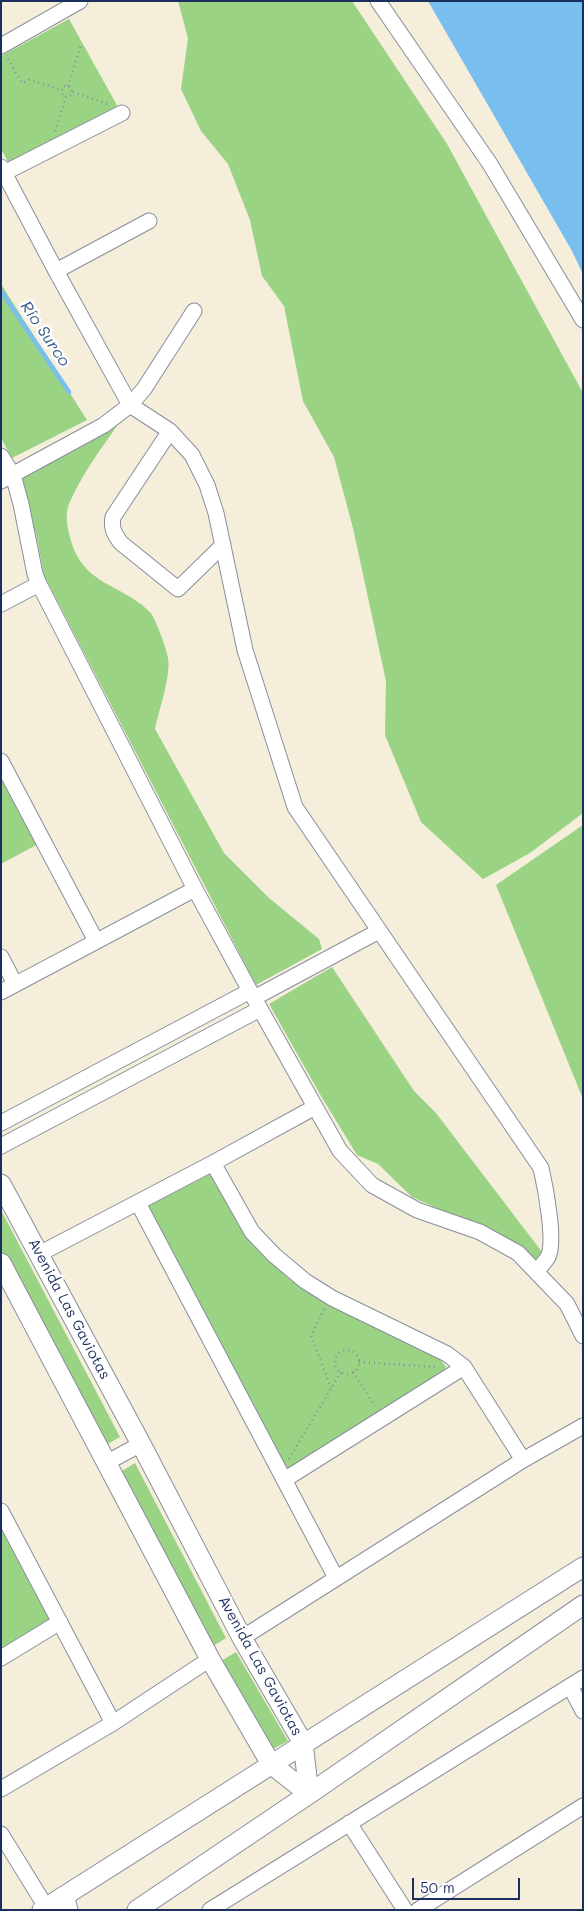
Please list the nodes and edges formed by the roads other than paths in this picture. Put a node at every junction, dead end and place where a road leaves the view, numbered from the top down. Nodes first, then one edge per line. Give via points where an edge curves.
1 (80, 1) edge
2 (378, 1) edge
3 (4, 51) edge
4 (122, 113) dead end
5 (3, 170) edge
6 (149, 221) dead end
7 (56, 271) junction
8 (194, 311) dead end
9 (583, 320) edge
10 (130, 405) junction
11 (170, 431) junction
12 (1, 456) edge
13 (7, 478) edge
14 (223, 545) junction
15 (39, 584) junction
16 (1, 604) edge
17 (1, 761) edge
18 (195, 889) junction
19 (379, 931) junction
20 (96, 941) junction
21 (1, 957) edge
22 (16, 984) junction
23 (1, 992) edge
24 (255, 1000) junction
25 (315, 1107) junction
26 (1, 1123) edge
27 (1, 1146) edge
28 (213, 1163) junction
29 (1, 1184) edge
30 (138, 1203) junction
31 (39, 1254) junction
32 (3, 1271) edge
33 (536, 1272) junction
34 (583, 1336) edge
35 (464, 1368) junction
36 (583, 1426) edge
37 (141, 1444) junction
38 (523, 1460) junction
39 (106, 1463) junction
40 (284, 1480) junction
41 (1, 1511) edge
42 (583, 1567) edge
43 (336, 1578) junction
44 (583, 1605) edge
45 (60, 1622) junction
46 (242, 1638) junction
47 (1, 1658) edge
48 (210, 1659) junction
49 (576, 1682) edge
50 (583, 1711) edge
51 (113, 1722) junction
52 (303, 1743) junction
53 (271, 1764) junction
54 (1, 1789) edge
55 (309, 1794) junction
56 (583, 1806) edge
57 (348, 1823) junction
58 (1, 1834) edge
59 (68, 1902) edge
60 (44, 1908) edge
61 (137, 1910) edge
62 (210, 1910) edge
63 (405, 1910) edge
64 (418, 1910) edge

1 - 3 street
2 - 9 street via 490,164
4 - 5 street
5 - 7 street
6 - 7 street
7 - 10 street
8 - 10 street via 144,390
10 - 11 street
10 - 13 street via 101,427
11 - 14 street via 192,455 206,484
11 - 14 street via 112,517 115,535 178,589
12 - 13 street
13 - 15 street via 21,504
14 - 19 street via 245,650 295,807
15 - 16 street
15 - 18 street
17 - 20 street
18 - 20 street
18 - 24 street
19 - 24 street
19 - 33 street via 541,1168 550,1221 549,1256
20 - 22 street
21 - 22 street
22 - 23 street
24 - 25 street
24 - 26 street
24 - 27 street
25 - 28 street
25 - 33 street via 340,1151 372,1185 417,1210 480,1232 518,1253
28 - 30 street
28 - 35 street via 252,1232 305,1281 332,1298 447,1354
29 - 31 street, Avenida Las Gaviotas
30 - 31 street
30 - 40 street
31 - 37 street, Avenida Las Gaviotas
32 - 39 street
33 - 34 street via 567,1304
35 - 38 street
35 - 40 street
36 - 38 street
37 - 39 street
37 - 46 street, Avenida Las Gaviotas
38 - 43 street
39 - 48 street
40 - 43 street
41 - 45 street
42 - 52 street
43 - 46 street
44 - 55 street
45 - 47 street
45 - 51 street
46 - 52 street, Avenida Las Gaviotas
48 - 51 street
48 - 53 street
49 - 50 street
49 - 57 street
51 - 54 street
52 - 53 street
52 - 55 street, Avenida Las Gaviotas
53 - 55 street
53 - 59 street
55 - 61 street
56 - 64 street
57 - 62 street
57 - 63 street
58 - 60 street
59 - 60 street

